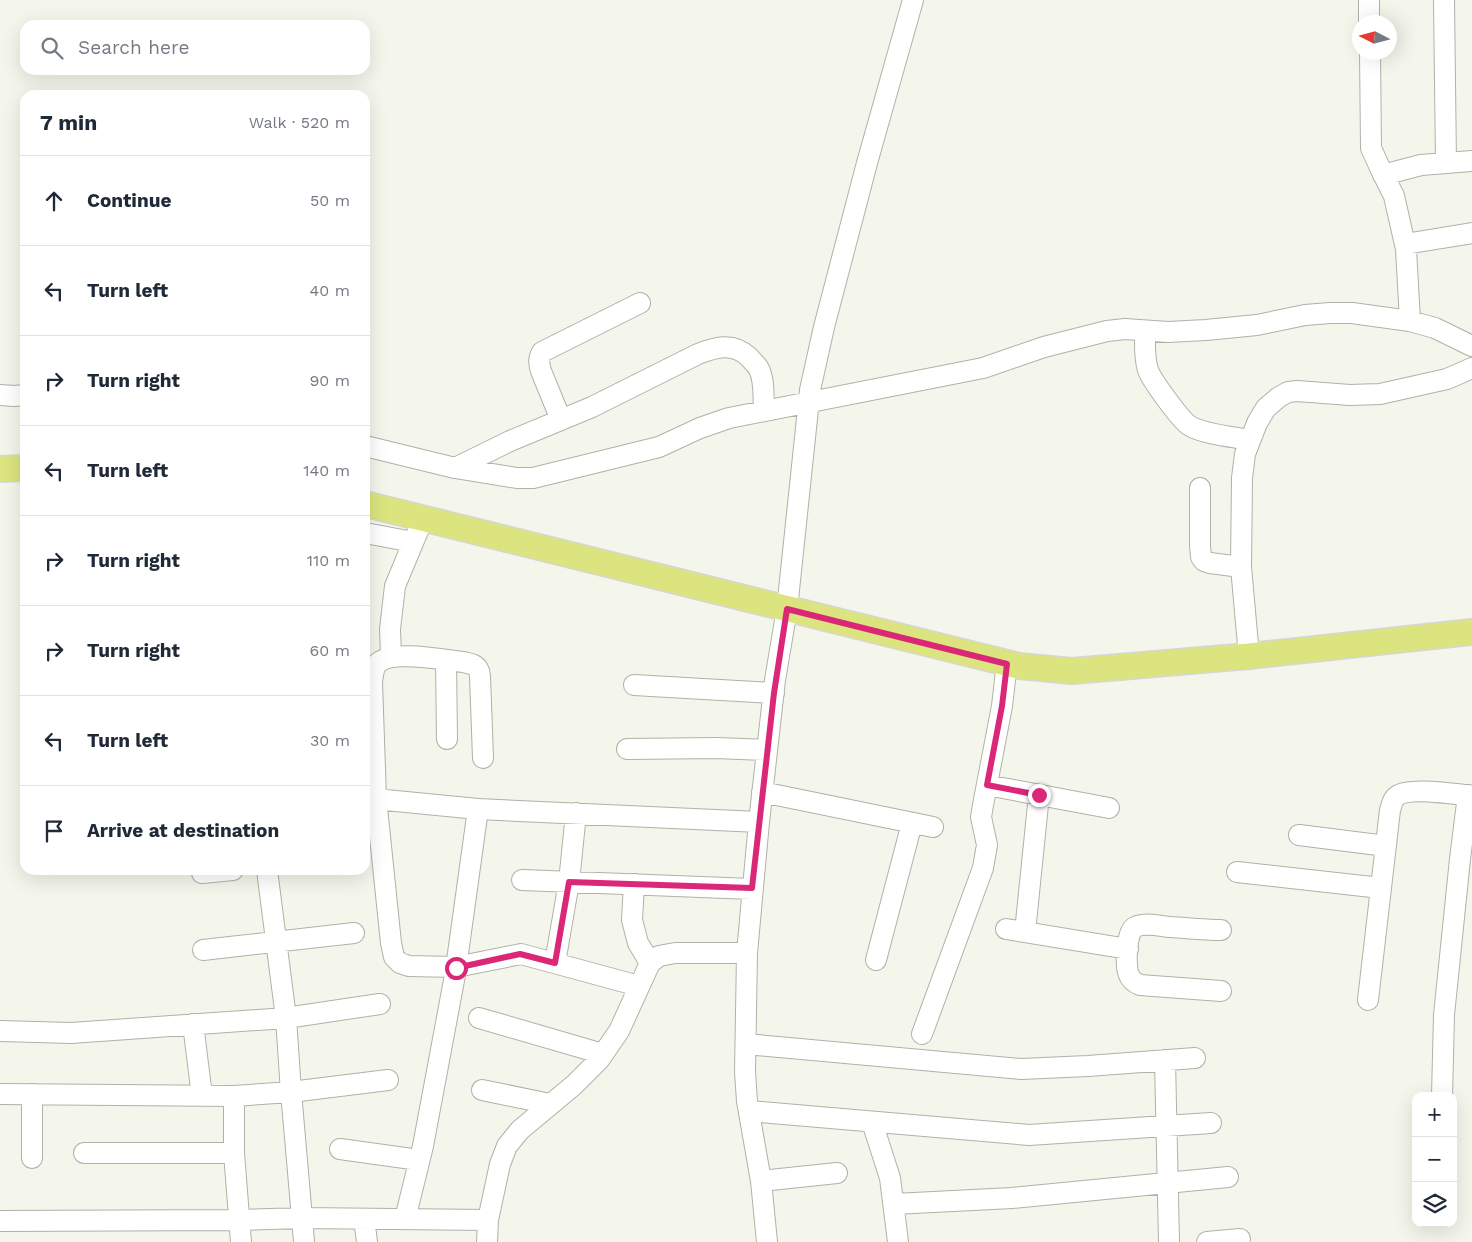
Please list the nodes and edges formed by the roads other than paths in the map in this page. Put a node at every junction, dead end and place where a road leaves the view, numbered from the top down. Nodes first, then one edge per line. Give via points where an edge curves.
1 (913, 0) edge
2 (1369, 0) edge
3 (1444, 0) edge
4 (1369, 15) edge
5 (1370, 60) edge
6 (1472, 161) edge
7 (1446, 163) junction
8 (1383, 175) junction
9 (1472, 233) edge
10 (1405, 244) junction
11 (640, 302) dead end
12 (1410, 321) junction
13 (1145, 331) junction
14 (1472, 346) edge
15 (1472, 368) edge
16 (0, 395) edge
17 (20, 395) edge
18 (810, 403) junction
19 (764, 411) junction
20 (561, 420) junction
21 (1250, 440) junction
22 (370, 447) edge
23 (20, 468) edge
24 (455, 468) junction
25 (0, 469) edge
26 (1200, 488) dead end
27 (370, 505) edge
28 (424, 519) junction
29 (370, 534) edge
30 (414, 542) junction
31 (1241, 567) junction
32 (787, 609) junction
33 (1472, 632) edge
34 (392, 656) junction
35 (1249, 656) junction
36 (446, 660) junction
37 (1007, 664) junction
38 (634, 685) dead end
39 (774, 693) junction
40 (447, 740) dead end
41 (628, 749) dead end
42 (767, 750) junction
43 (483, 758) dead end
44 (987, 785) junction
45 (762, 792) junction
46 (1039, 795) junction
47 (1470, 796) edge
48 (370, 798) edge
49 (1109, 808) dead end
50 (478, 809) junction
51 (576, 813) junction
52 (759, 822) junction
53 (912, 823) junction
54 (933, 827) dead end
55 (1299, 835) dead end
56 (1386, 846) junction
57 (1237, 872) dead end
58 (268, 875) edge
59 (522, 880) dead end
60 (569, 882) junction
61 (634, 884) junction
62 (752, 888) junction
63 (1381, 888) junction
64 (1221, 930) dead end
65 (354, 933) dead end
66 (276, 942) junction
67 (1128, 948) junction
68 (204, 950) dead end
69 (747, 953) junction
70 (876, 960) dead end
71 (555, 963) junction
72 (650, 963) junction
73 (456, 968) junction
74 (639, 986) junction
75 (1220, 991) dead end
76 (1368, 1000) dead end
77 (380, 1004) dead end
78 (286, 1018) junction
79 (479, 1018) dead end
80 (193, 1024) junction
81 (0, 1031) edge
82 (922, 1034) dead end
83 (746, 1044) junction
84 (603, 1054) junction
85 (1194, 1058) dead end
86 (1165, 1060) junction
87 (388, 1080) dead end
88 (482, 1090) dead end
89 (291, 1092) junction
90 (1442, 1092) edge
91 (0, 1094) edge
92 (32, 1094) junction
93 (202, 1096) junction
94 (234, 1096) junction
95 (550, 1104) junction
96 (749, 1111) junction
97 (872, 1122) junction
98 (1211, 1123) dead end
99 (1166, 1126) junction
100 (340, 1149) dead end
101 (84, 1153) dead end
102 (234, 1153) junction
103 (32, 1158) dead end
104 (419, 1160) junction
105 (837, 1173) dead end
106 (1228, 1177) dead end
107 (761, 1181) junction
108 (1167, 1183) junction
109 (894, 1204) junction
110 (302, 1218) junction
111 (364, 1219) junction
112 (405, 1219) junction
113 (238, 1220) junction
114 (488, 1220) junction
115 (0, 1221) edge
116 (1240, 1239) dead end
117 (241, 1242) edge
118 (304, 1242) edge
119 (366, 1242) edge
120 (486, 1242) edge
121 (767, 1242) edge
122 (898, 1242) edge
123 (1169, 1242) edge
124 (1207, 1242) edge

1 - 18 street via 824,326
2 - 4 street
3 - 7 street
5 - 8 street via 1371,148
6 - 7 street
7 - 8 street via 1421,165
8 - 10 street via 1394,196
9 - 10 street
10 - 12 street
11 - 20 street via 542,352 539,357 541,371
12 - 13 street via 1330,313 1206,330
12 - 14 street via 1435,328
13 - 18 street via 1107,331 1044,347 983,368
13 - 21 street via 1148,372 1180,418 1190,427
15 - 21 street via 1447,379 1380,394 1288,392 1266,408
16 - 17 street
18 - 19 street
18 - 32 street
19 - 20 street via 759,367 746,355 728,347 698,354
19 - 24 street via 729,418 659,447 533,478
20 - 24 street via 510,440
21 - 31 street via 1244,454 1242,478
22 - 24 street
23 - 25 main road
26 - 31 street via 1201,557 1210,563
27 - 28 main road
28 - 30 street
28 - 32 main road
29 - 30 street
30 - 34 street via 395,586 390,629
31 - 35 street
32 - 37 main road
32 - 39 street
33 - 35 main road
34 - 36 street
34 - 48 street via 378,662 374,668
35 - 37 main road via 1072,671
36 - 40 street
36 - 43 street via 472,663 479,670
37 - 44 street
38 - 39 street
39 - 42 street
41 - 42 street
42 - 45 street
44 - 46 street
44 - 82 street via 981,817 987,845 983,868
45 - 52 street
45 - 53 street
46 - 49 street
46 - 67 street via 1016,931
47 - 56 street via 1411,791 1397,796 1390,810
47 - 90 street via 1460,859 1444,1015
48 - 50 street
48 - 73 street via 394,957 409,966
50 - 51 street
50 - 73 street
51 - 52 street
51 - 60 street
52 - 62 street
53 - 54 street
53 - 70 street
55 - 56 street
56 - 63 street
57 - 63 street
58 - 66 street
59 - 60 street
60 - 61 street
60 - 71 street
61 - 62 street
61 - 72 street via 632,920 638,943
62 - 69 street
63 - 76 street
64 - 67 street via 1135,927 1131,930
65 - 66 street
66 - 68 street
66 - 78 street
67 - 75 street via 1127,969 1135,983
69 - 72 street via 675,953 659,956
69 - 83 street
71 - 73 street via 520,954
71 - 74 street
72 - 74 street
73 - 104 street
74 - 84 street via 619,1031
77 - 78 street
78 - 80 street
78 - 89 street
79 - 84 street
80 - 81 street via 71,1033
80 - 93 street
83 - 86 street via 1020,1069
83 - 96 street
84 - 95 street via 574,1085
85 - 86 street
86 - 99 street
87 - 89 street
88 - 95 street
89 - 94 street
89 - 110 street
91 - 92 street
92 - 93 street
92 - 103 street
93 - 94 street
94 - 102 street
95 - 114 street via 507,1146
96 - 97 street
96 - 107 street
97 - 99 street via 1029,1135
97 - 109 street via 890,1178
98 - 99 street
99 - 108 street
100 - 104 street
101 - 102 street
102 - 113 street
104 - 112 street
105 - 107 street
106 - 108 street
107 - 121 street
108 - 109 street via 1012,1198
108 - 123 street
109 - 122 street
110 - 111 street
110 - 113 street
110 - 118 street
111 - 112 street
111 - 119 street
112 - 114 street
113 - 115 street
113 - 117 street
114 - 120 street
116 - 124 street

